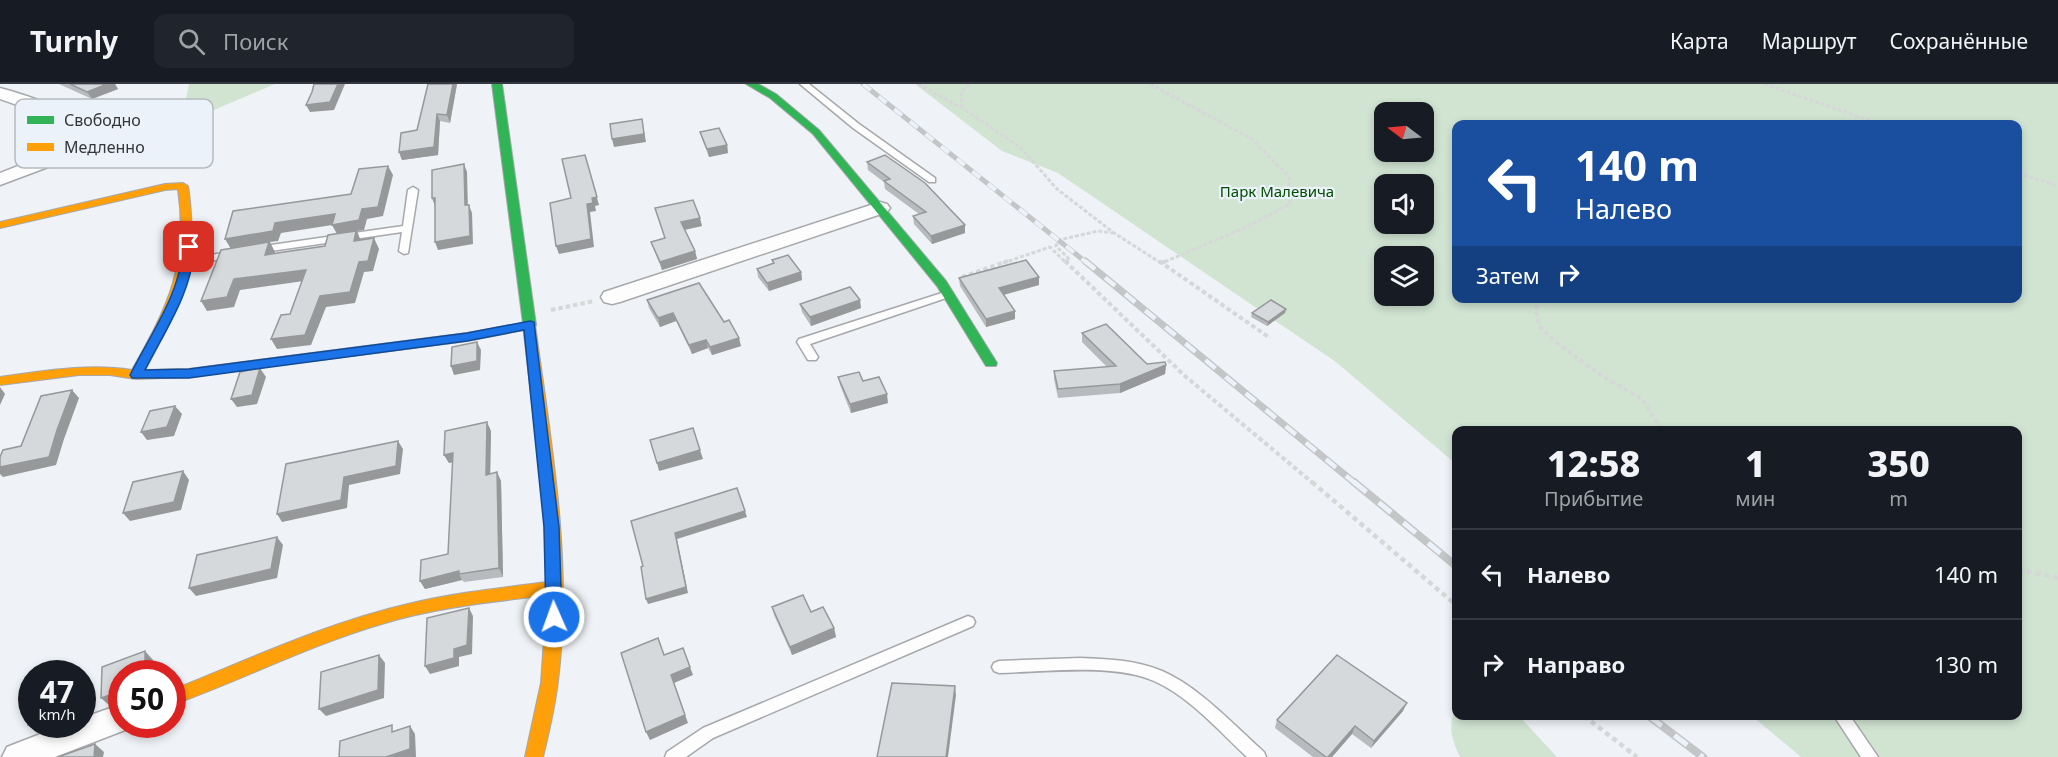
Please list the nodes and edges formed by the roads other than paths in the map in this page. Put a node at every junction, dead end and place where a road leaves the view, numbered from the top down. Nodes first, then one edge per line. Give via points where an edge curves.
1 (497, 84) edge
2 (751, 84) edge
3 (804, 84) edge
4 (0, 93) edge
5 (17, 99) edge
6 (29, 168) edge
7 (0, 179) edge
8 (932, 180) dead end
9 (413, 190) dead end
10 (880, 208) junction
11 (0, 225) edge
12 (408, 228) junction
13 (404, 251) dead end
14 (188, 262) junction
15 (945, 289) junction
16 (612, 297) road end
17 (530, 319) junction
18 (812, 357) dead end
19 (991, 363) dead end
20 (136, 375) junction
21 (0, 381) edge
22 (553, 588) junction
23 (968, 622) dead end
24 (999, 667) dead end
25 (186, 692) edge
26 (1845, 720) edge
27 (108, 722) edge
28 (18, 757) edge
29 (534, 757) edge
30 (673, 757) edge
31 (1258, 757) edge
32 (1870, 757) edge

1 - 17 street
2 - 10 street via 773,96 816,132
3 - 8 lane
4 - 5 street
6 - 7 street
9 - 12 lane
10 - 15 street
10 - 16 street
11 - 14 street via 24,214 183,186 187,200
12 - 13 lane
12 - 14 lane
14 - 20 street via 178,293
15 - 18 lane via 803,342
15 - 19 street
17 - 20 street via 467,337 189,374
17 - 22 street via 552,527
20 - 21 street via 79,371
22 - 25 street via 387,616
22 - 29 street via 554,636
23 - 30 lane via 708,733
24 - 31 lane via 1130,668 1159,677
26 - 32 lane
27 - 28 street

